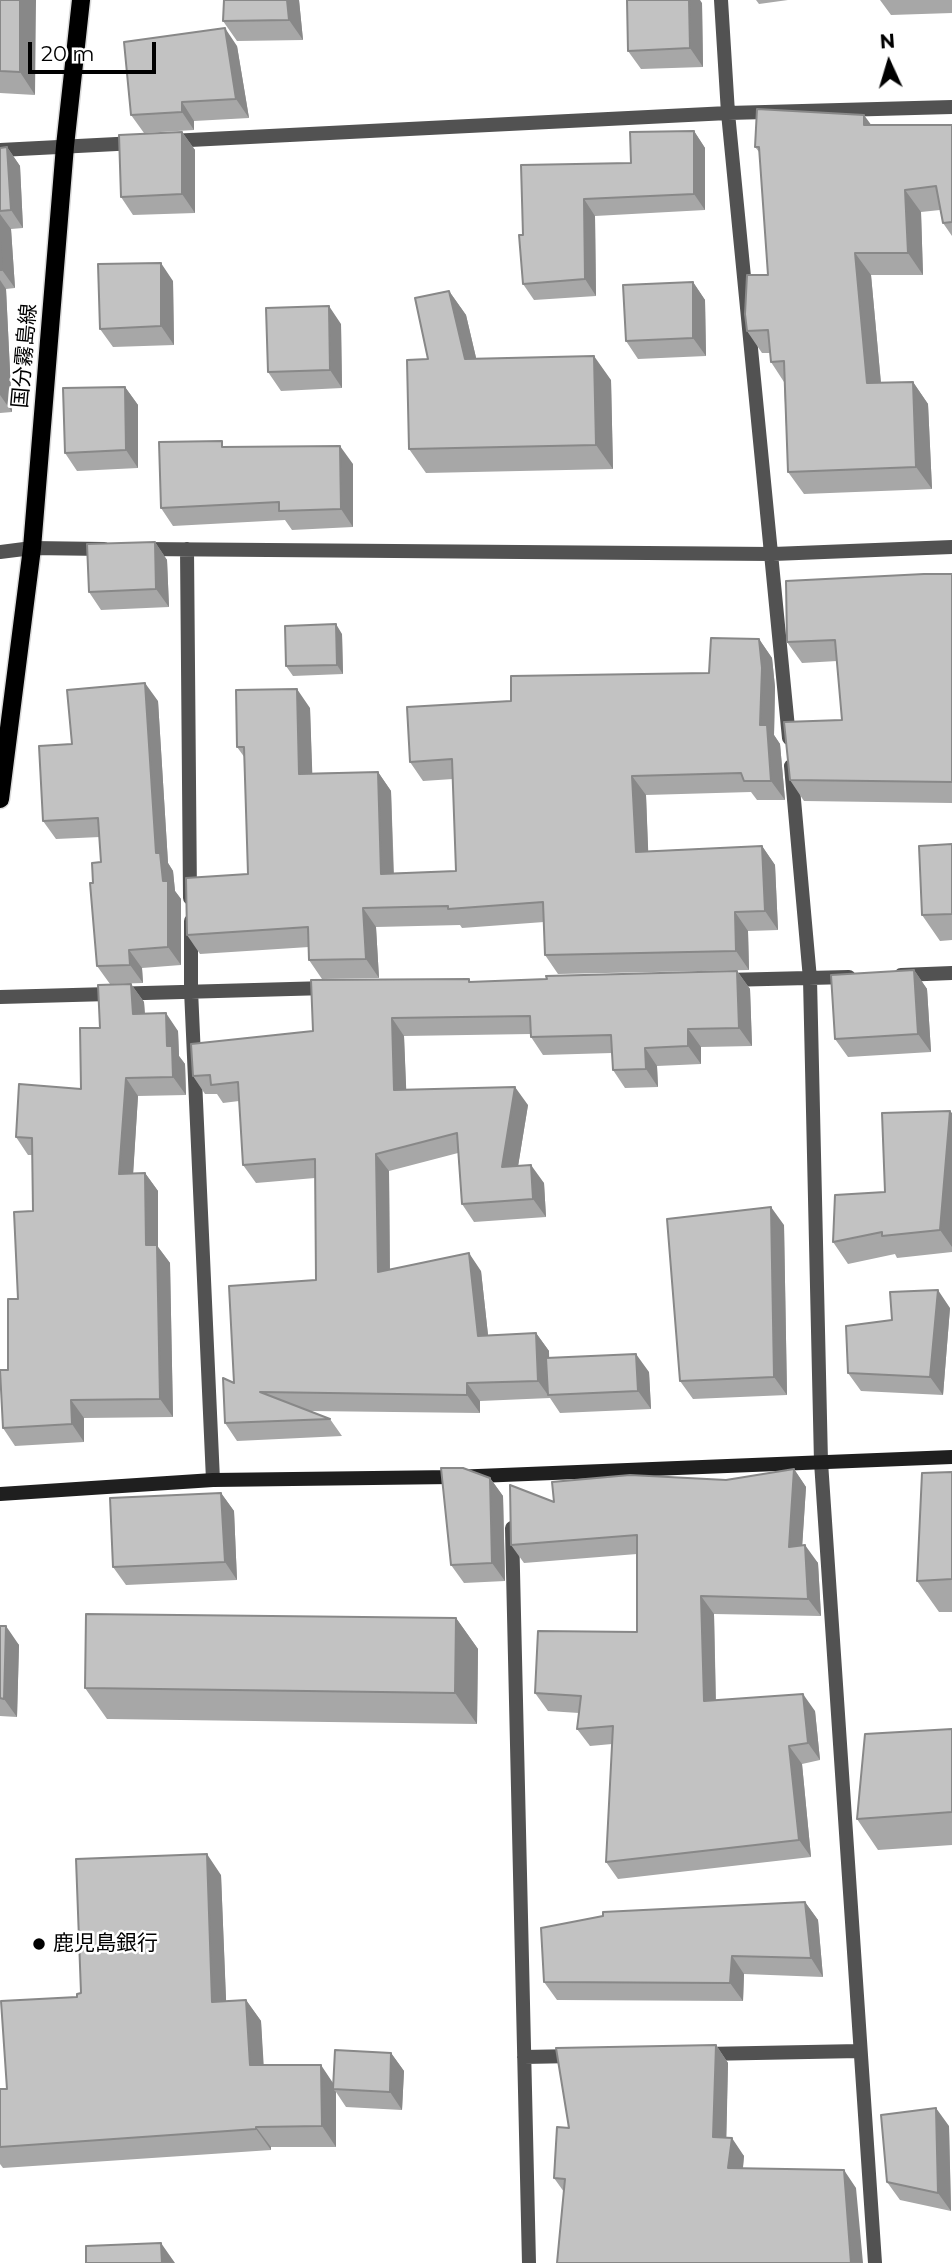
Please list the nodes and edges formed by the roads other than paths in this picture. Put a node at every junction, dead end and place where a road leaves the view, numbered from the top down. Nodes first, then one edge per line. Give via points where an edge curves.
1 (81, 0) edge
2 (721, 0) edge
3 (952, 107) edge
4 (728, 113) junction
5 (65, 146) junction
6 (0, 149) edge
7 (952, 547) edge
8 (32, 548) junction
9 (187, 549) junction
10 (0, 552) edge
11 (773, 554) junction
12 (0, 799) edge
13 (952, 973) edge
14 (887, 975) edge
15 (861, 977) edge
16 (810, 979) junction
17 (713, 981) edge
18 (342, 987) edge
19 (191, 990) junction
20 (0, 997) edge
21 (952, 1457) edge
22 (821, 1462) junction
23 (213, 1480) junction
24 (0, 1494) edge
25 (512, 1513) edge
26 (860, 2051) junction
27 (692, 2054) edge
28 (590, 2056) edge
29 (524, 2057) junction
30 (529, 2263) edge
31 (875, 2263) edge

1 - 5 main road, 国分霧島線
2 - 4 street
3 - 4 street
4 - 5 street
4 - 11 street
5 - 6 street
5 - 8 main road, 国分霧島線
7 - 11 street
8 - 9 street
8 - 10 street
8 - 12 main road, 国分霧島線
9 - 11 street
9 - 19 street
11 - 16 street
13 - 14 street
15 - 16 street
16 - 17 street
16 - 22 street
18 - 19 street
19 - 20 street
19 - 23 street
21 - 22 street
22 - 23 street via 512,1481
22 - 26 street
23 - 24 street
25 - 29 street
26 - 27 street
26 - 31 street
28 - 29 street
29 - 30 street

